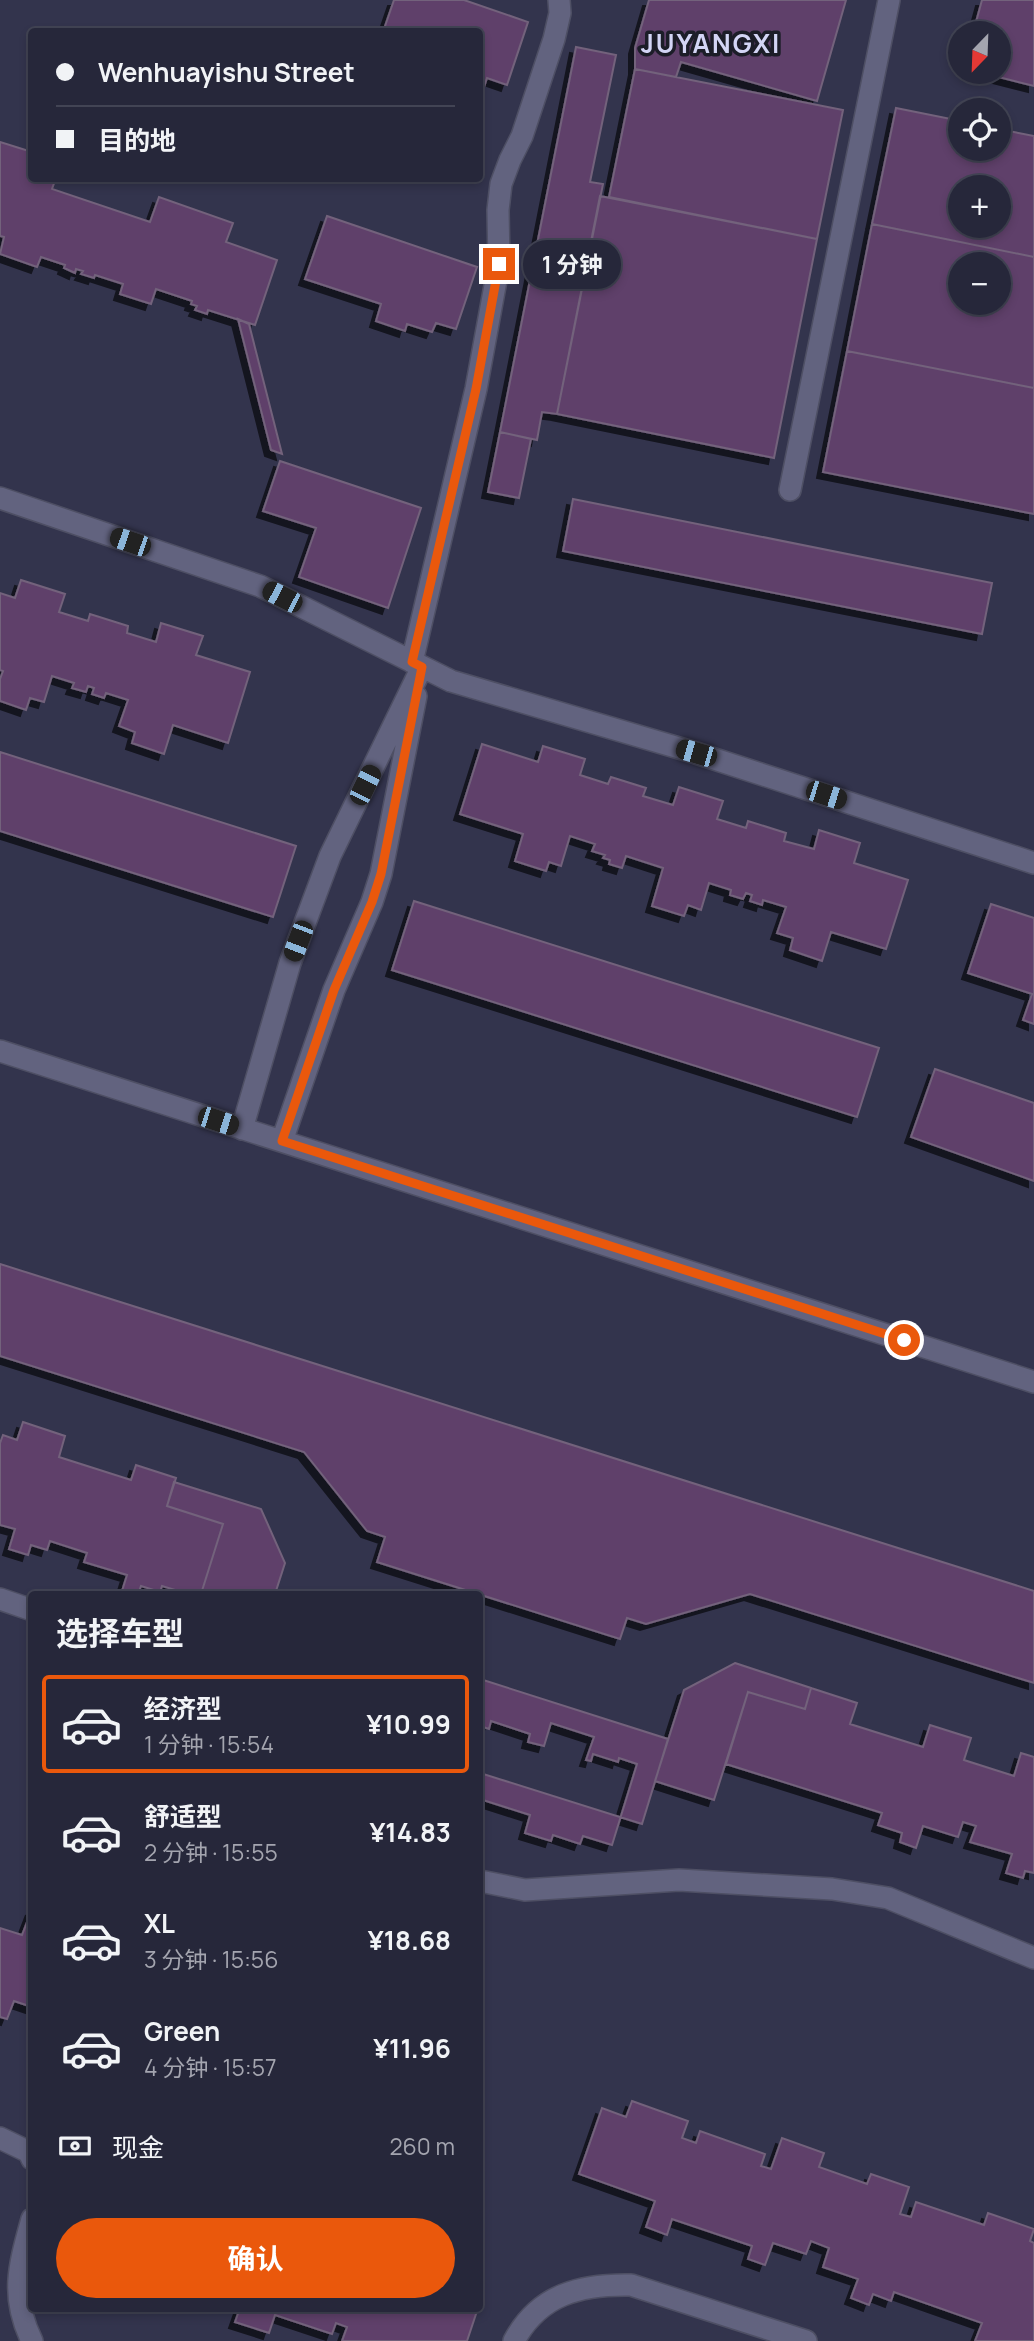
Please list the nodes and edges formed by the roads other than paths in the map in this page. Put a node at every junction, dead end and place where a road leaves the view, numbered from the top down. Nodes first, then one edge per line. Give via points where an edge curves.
1 (559, 0) edge
2 (889, 0) edge
3 (790, 490) dead end
4 (0, 498) edge
5 (417, 664) junction
6 (1034, 863) edge
7 (0, 1051) edge
8 (242, 1129) junction
9 (282, 1141) junction
10 (1034, 1382) edge
11 (0, 1599) edge
12 (28, 1610) edge
13 (483, 1882) edge
14 (1034, 1958) edge
15 (0, 2138) edge
16 (28, 2152) edge
17 (28, 2232) edge
18 (32, 2341) edge
19 (514, 2341) edge
20 (806, 2341) edge

1 - 5 street via 554,39 501,184 499,264
2 - 3 street
4 - 5 street via 260,586
5 - 6 street via 451,681 696,753
5 - 8 street via 330,856 290,963
5 - 9 street via 381,874 334,990
7 - 8 street
8 - 9 street
9 - 10 street
11 - 12 street
13 - 14 street via 525,1890 679,1880 832,1889 888,1898
15 - 16 street
17 - 18 street via 17,2294
19 - 20 street via 546,2303 601,2284 631,2285

